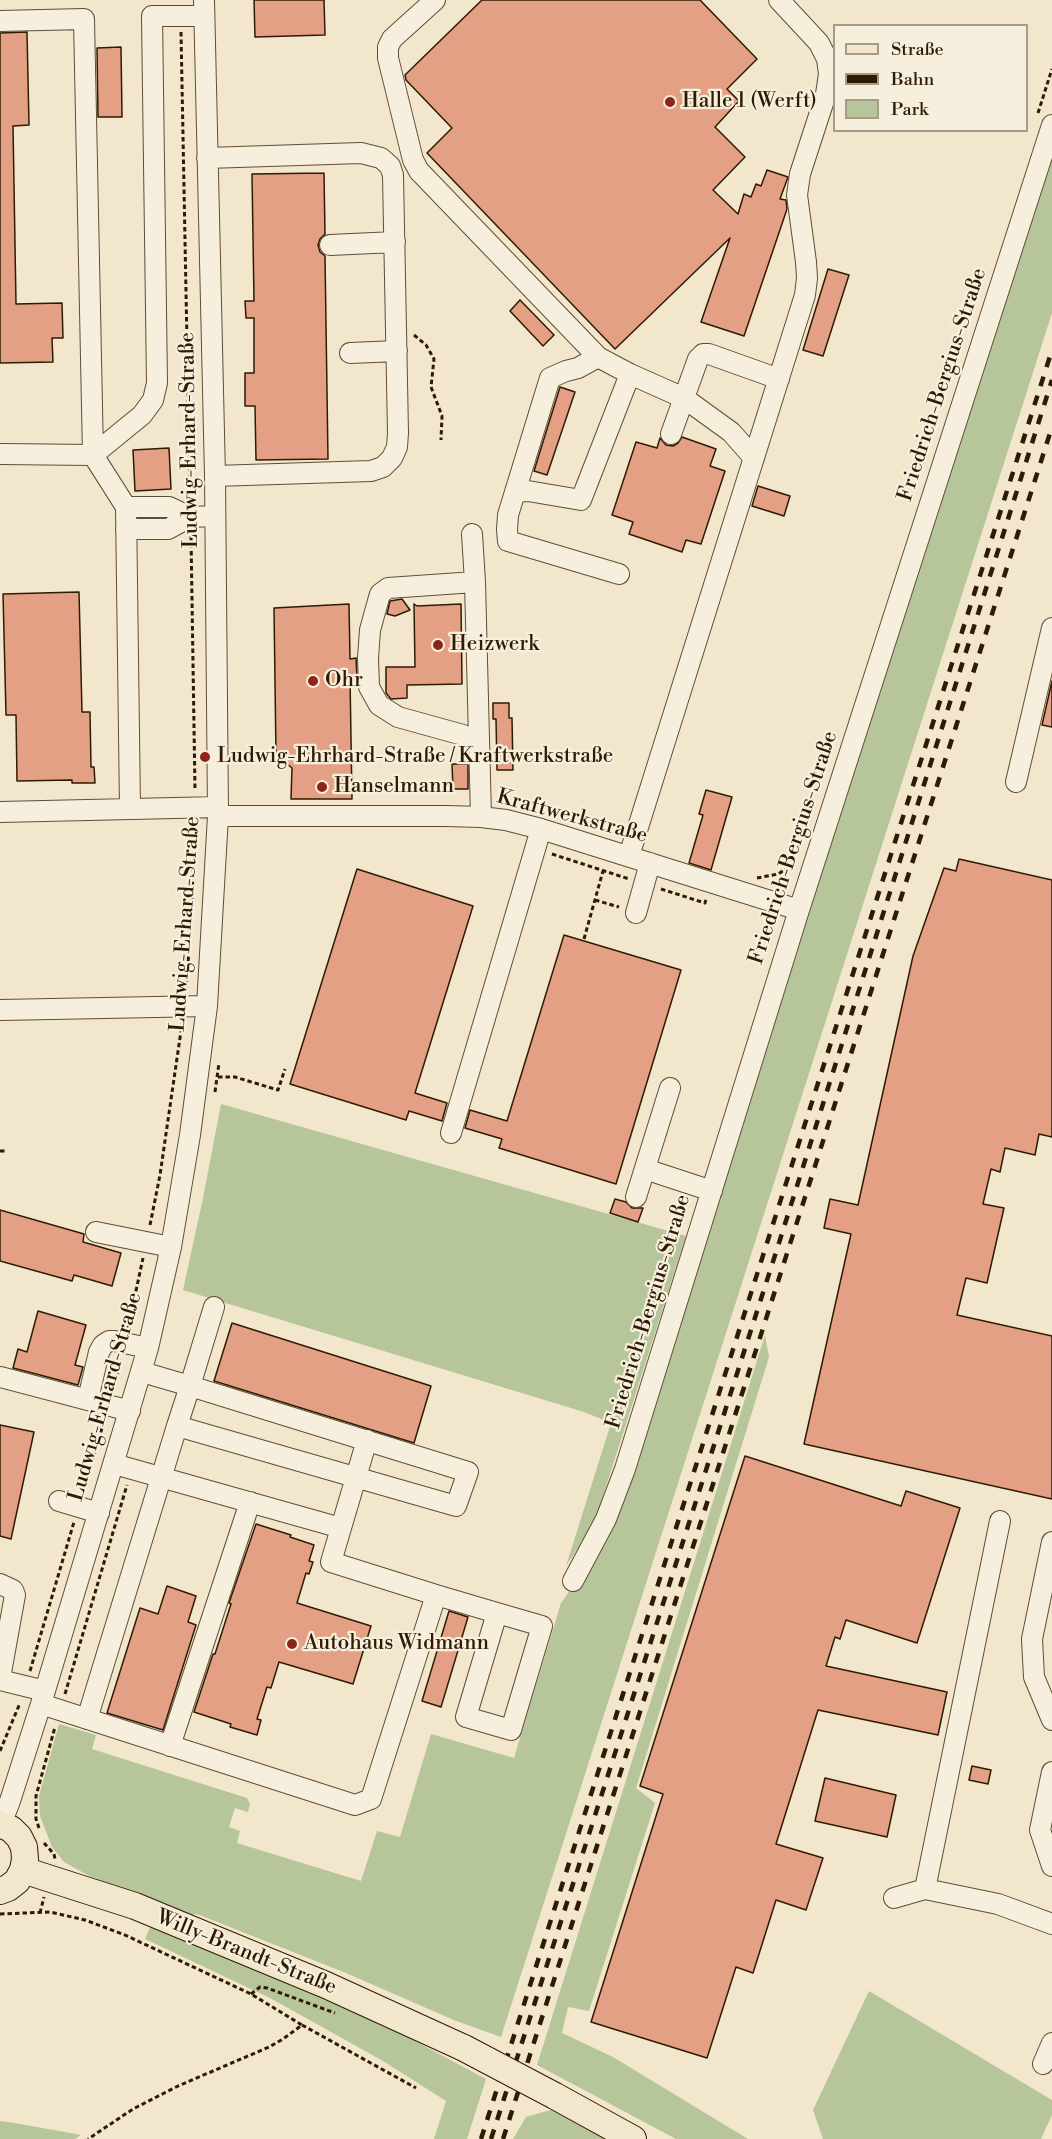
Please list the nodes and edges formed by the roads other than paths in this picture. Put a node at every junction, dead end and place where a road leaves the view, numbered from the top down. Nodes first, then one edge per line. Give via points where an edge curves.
1 (435, 0) edge
2 (779, 0) edge
3 (204, 8) edge
4 (0, 21) edge
5 (1045, 120) edge
6 (207, 158) junction
7 (395, 243) junction
8 (330, 245) dead end
9 (397, 351) junction
10 (350, 352) dead end
11 (598, 357) junction
12 (630, 374) junction
13 (779, 379) junction
14 (684, 398) junction
15 (671, 434) dead end
16 (0, 454) edge
17 (93, 456) junction
18 (754, 458) junction
19 (215, 476) junction
20 (515, 492) junction
21 (126, 507) junction
22 (215, 516) junction
23 (190, 517) junction
24 (126, 529) junction
25 (472, 534) dead end
26 (619, 574) dead end
27 (475, 582) junction
28 (1052, 628) edge
29 (479, 747) junction
30 (1016, 782) dead end
31 (130, 809) junction
32 (0, 812) edge
33 (218, 812) junction
34 (481, 817) junction
35 (541, 829) junction
36 (629, 856) junction
37 (650, 863) junction
38 (799, 910) junction
39 (636, 912) road end
40 (207, 1006) junction
41 (0, 1010) edge
42 (670, 1088) dead end
43 (451, 1133) dead end
44 (645, 1169) junction
45 (712, 1191) junction
46 (636, 1197) dead end
47 (96, 1232) dead end
48 (171, 1247) junction
49 (214, 1307) dead end
50 (148, 1348) junction
51 (142, 1372) junction
52 (0, 1377) edge
53 (190, 1386) junction
54 (88, 1399) junction
55 (130, 1410) junction
56 (177, 1426) junction
57 (367, 1440) junction
58 (123, 1467) junction
59 (356, 1477) junction
60 (162, 1478) junction
61 (59, 1501) dead end
62 (250, 1502) junction
63 (99, 1513) junction
64 (1000, 1521) dead end
65 (341, 1528) junction
66 (1052, 1542) edge
67 (573, 1581) dead end
68 (0, 1584) edge
69 (436, 1595) junction
70 (497, 1613) junction
71 (0, 1679) edge
72 (49, 1702) junction
73 (87, 1719) junction
74 (1052, 1720) edge
75 (170, 1746) junction
76 (1052, 1772) edge
77 (0, 1824) edge
78 (1052, 1866) edge
79 (23, 1870) junction
80 (925, 1889) junction
81 (0, 1891) edge
82 (894, 1898) dead end
83 (1051, 1920) edge
84 (1052, 2043) edge
85 (1043, 2064) dead end
86 (633, 2139) edge

1 - 11 street via 388,47 413,160 419,171
2 - 13 street via 819,43 829,74 800,174 797,195 807,278
3 - 6 street, Ludwig-Erhard-Straße
3 - 17 street via 152,16 157,383 153,400 142,415
4 - 17 street via 84,19
5 - 38 street, Friedrich-Bergius-Straße
6 - 7 street via 361,153 381,158 393,175
6 - 19 street, Ludwig-Erhard-Straße
7 - 8 street
7 - 9 street
9 - 10 street
9 - 19 street via 397,447 383,467 371,471
11 - 12 street
11 - 20 street via 550,378
12 - 14 street
12 - 20 street via 581,500
13 - 14 street via 703,354
13 - 18 street
14 - 15 street
14 - 18 street via 731,432
16 - 17 street
17 - 21 street
18 - 36 street
19 - 22 street, Ludwig-Erhard-Straße
20 - 26 street via 508,515 508,541
21 - 23 street via 169,507
21 - 24 street
22 - 23 street
22 - 33 street, Ludwig-Erhard-Straße
23 - 24 street via 168,529
24 - 31 street
25 - 27 street
27 - 29 street
27 - 29 street via 388,588 376,603 368,658 369,687 380,705 398,717 463,735
28 - 30 street
29 - 34 street
31 - 32 street, Kraftwerkstraße
31 - 33 street, Kraftwerkstraße
33 - 34 street, Kraftwerkstraße via 345,824
33 - 40 street, Ludwig-Erhard-Straße
34 - 35 street, Kraftwerkstraße
35 - 36 street, Kraftwerkstraße
35 - 43 street
36 - 37 street, Kraftwerkstraße
37 - 38 street, Kraftwerkstraße
37 - 39 street
38 - 45 street, Friedrich-Bergius-Straße
40 - 41 street
40 - 48 street, Ludwig-Erhard-Straße
42 - 44 street
44 - 45 street
44 - 46 street
45 - 67 street, Friedrich-Bergius-Straße via 625,1469 606,1518
47 - 48 street
48 - 50 street, Ludwig-Erhard-Straße
49 - 53 street
50 - 51 street, Ludwig-Erhard-Straße
50 - 54 street via 115,1341 103,1345
51 - 53 street
51 - 55 street, Ludwig-Erhard-Straße
52 - 54 street
53 - 56 street
53 - 57 street
54 - 55 street
55 - 58 street, Ludwig-Erhard-Straße
56 - 59 street
56 - 60 street
57 - 59 street
57 - 59 street via 468,1472 456,1506
58 - 60 street
58 - 63 street, Ludwig-Erhard-Straße
59 - 65 street
60 - 62 street
60 - 73 street
61 - 63 street
62 - 65 street
62 - 75 street
63 - 72 street, Ludwig-Erhard-Straße
64 - 80 street
65 - 69 street via 331,1562
66 - 74 street via 1032,1639 1034,1677
68 - 71 street via 15,1595
69 - 70 street
69 - 75 street via 370,1799 355,1805
70 - 70 street via 542,1626 511,1730 466,1717
71 - 72 street
72 - 73 street
72 - 77 street, Ludwig-Erhard-Straße
73 - 75 street
76 - 78 street via 1040,1830
77 - 79 main road via 11,1829 24,1847
79 - 81 main road via 17,1881
79 - 86 main road, Willy-Brandt-Straße, bridge via 135,1906 326,1985 464,2048
80 - 82 street
80 - 83 street
84 - 85 street

